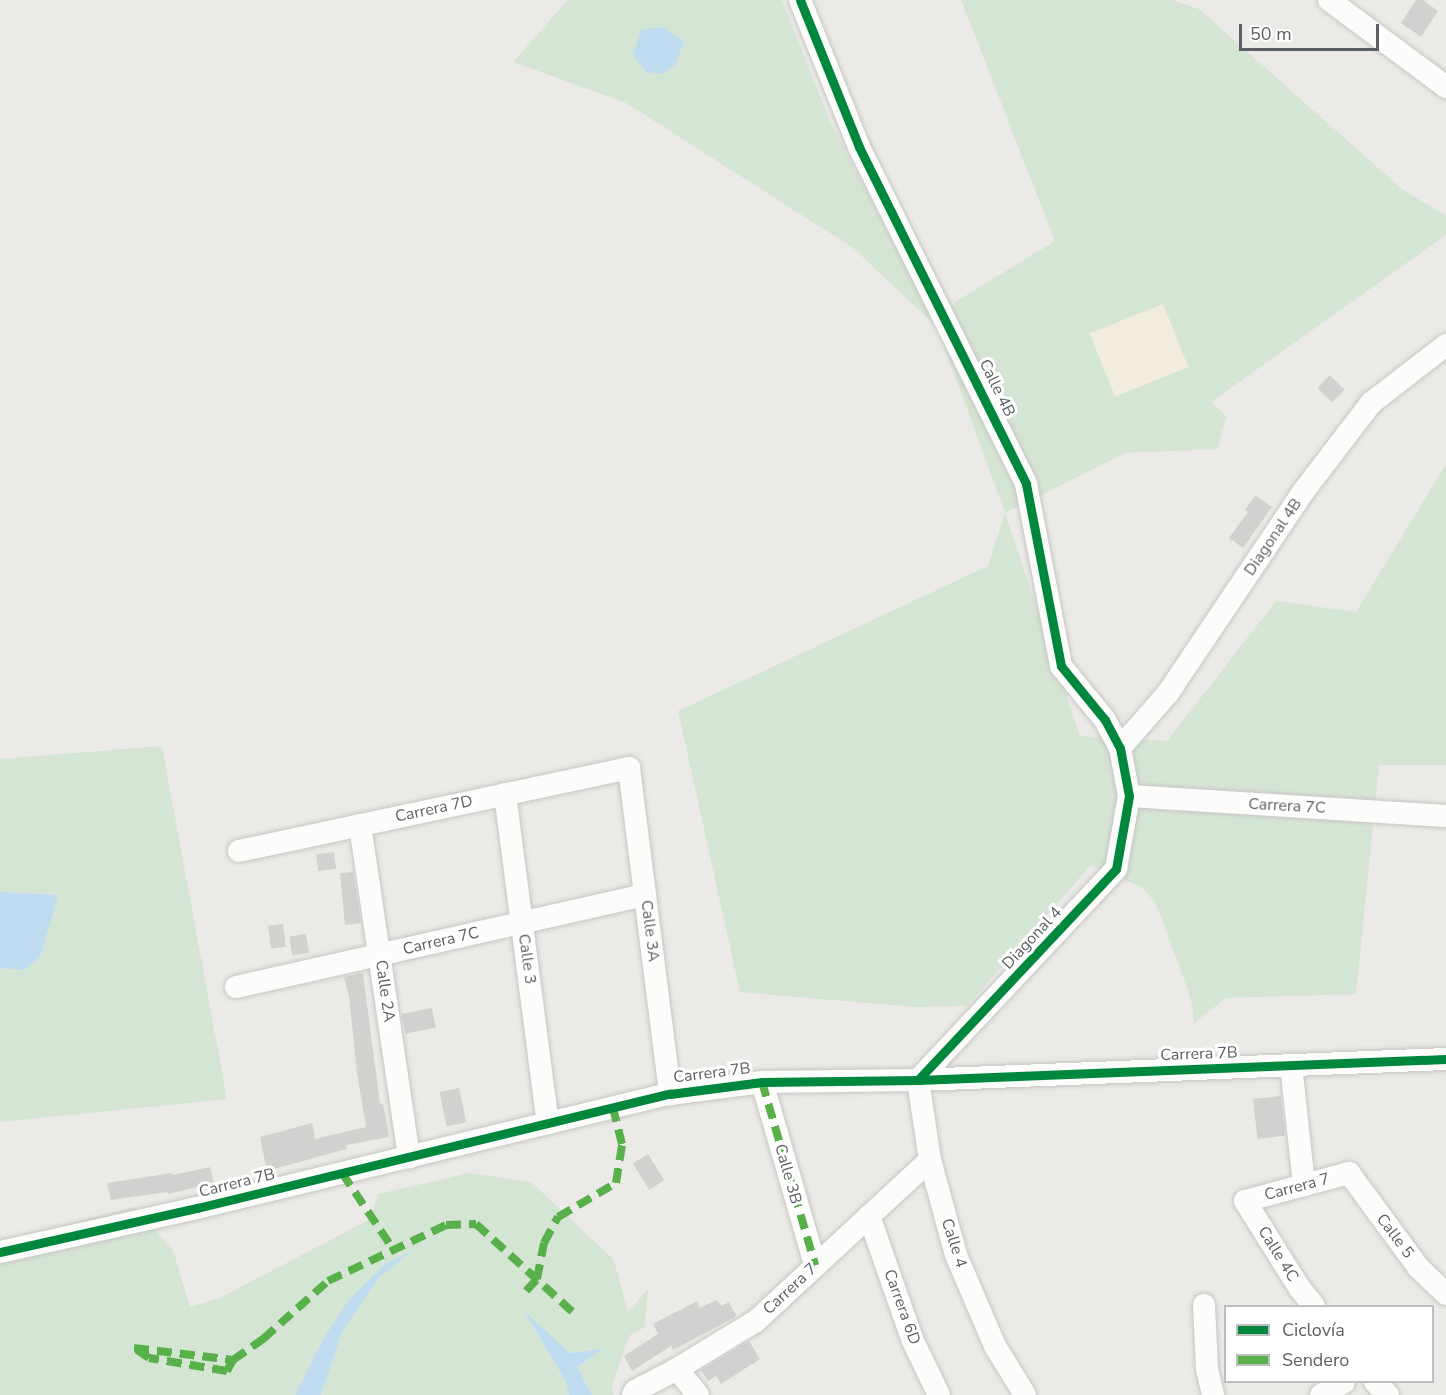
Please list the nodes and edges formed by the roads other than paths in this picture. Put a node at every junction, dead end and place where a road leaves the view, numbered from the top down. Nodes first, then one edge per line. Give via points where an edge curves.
1 (800, 0) edge
2 (1329, 0) edge
3 (1446, 87) edge
4 (1446, 345) edge
5 (1120, 748) junction
6 (629, 768) joint
7 (505, 794) junction
8 (1129, 796) junction
9 (1446, 816) edge
10 (360, 825) junction
11 (239, 851) dead end
12 (645, 895) junction
13 (522, 923) junction
14 (379, 955) junction
15 (236, 987) dead end
16 (1446, 1059) edge
17 (1292, 1065) junction
18 (918, 1080) junction
19 (762, 1082) junction
20 (670, 1094) junction
21 (549, 1123) junction
22 (409, 1157) junction
23 (930, 1160) junction
24 (1349, 1173) joint
25 (1304, 1185) junction
26 (1245, 1201) joint
27 (869, 1216) junction
28 (0, 1252) edge
29 (815, 1265) junction
30 (1446, 1294) edge
31 (1204, 1305) dead end
32 (1313, 1305) edge
33 (677, 1369) junction
34 (1342, 1383) edge
35 (1376, 1383) edge
36 (633, 1395) edge
37 (698, 1395) edge
38 (939, 1395) edge
39 (1025, 1395) edge
40 (1213, 1395) edge
41 (1321, 1395) edge
42 (1388, 1395) edge

1 - 5 street, Calle 4B via 859,147 1026,484 1060,666 1105,720
2 - 3 street
4 - 5 street, Diagonal 4B via 1371,403 1303,492 1168,693
5 - 8 street, Calle 4B
6 - 7 street, Carrera 7D
6 - 12 street, Calle 3A
7 - 10 street, Carrera 7D
7 - 13 street, Calle 3
8 - 9 street, Carrera 7C
8 - 18 street, Diagonal 4 via 1116,869
10 - 11 street, Carrera 7D
10 - 14 street, Calle 2A
12 - 13 street, Carrera 7C
12 - 20 street, Calle 3A
13 - 14 street, Carrera 7C
13 - 21 street, Calle 3
14 - 15 street, Carrera 7C
14 - 22 street, Calle 2A
16 - 17 street, Carrera 7B
17 - 18 street, Carrera 7B
17 - 25 street
18 - 19 street, Carrera 7B
18 - 23 street, Calle 4
19 - 20 street, Carrera 7B
19 - 29 street, Calle 3B
20 - 21 street, Carrera 7B
21 - 22 street, Carrera 7B
22 - 28 street, Carrera 7B
23 - 27 street, Carrera 7
23 - 39 street, Calle 4 via 956,1255 995,1346
24 - 25 street, Carrera 7
24 - 30 street, Calle 5 via 1418,1267
25 - 26 street, Carrera 7
26 - 32 street, Calle 4C
27 - 29 street, Carrera 7
27 - 38 street, Carrera 6D via 912,1339
29 - 33 street, Carrera 7 via 756,1321
31 - 40 street via 1207,1369
33 - 36 street, Carrera 7
33 - 37 street
34 - 41 street
35 - 42 street

